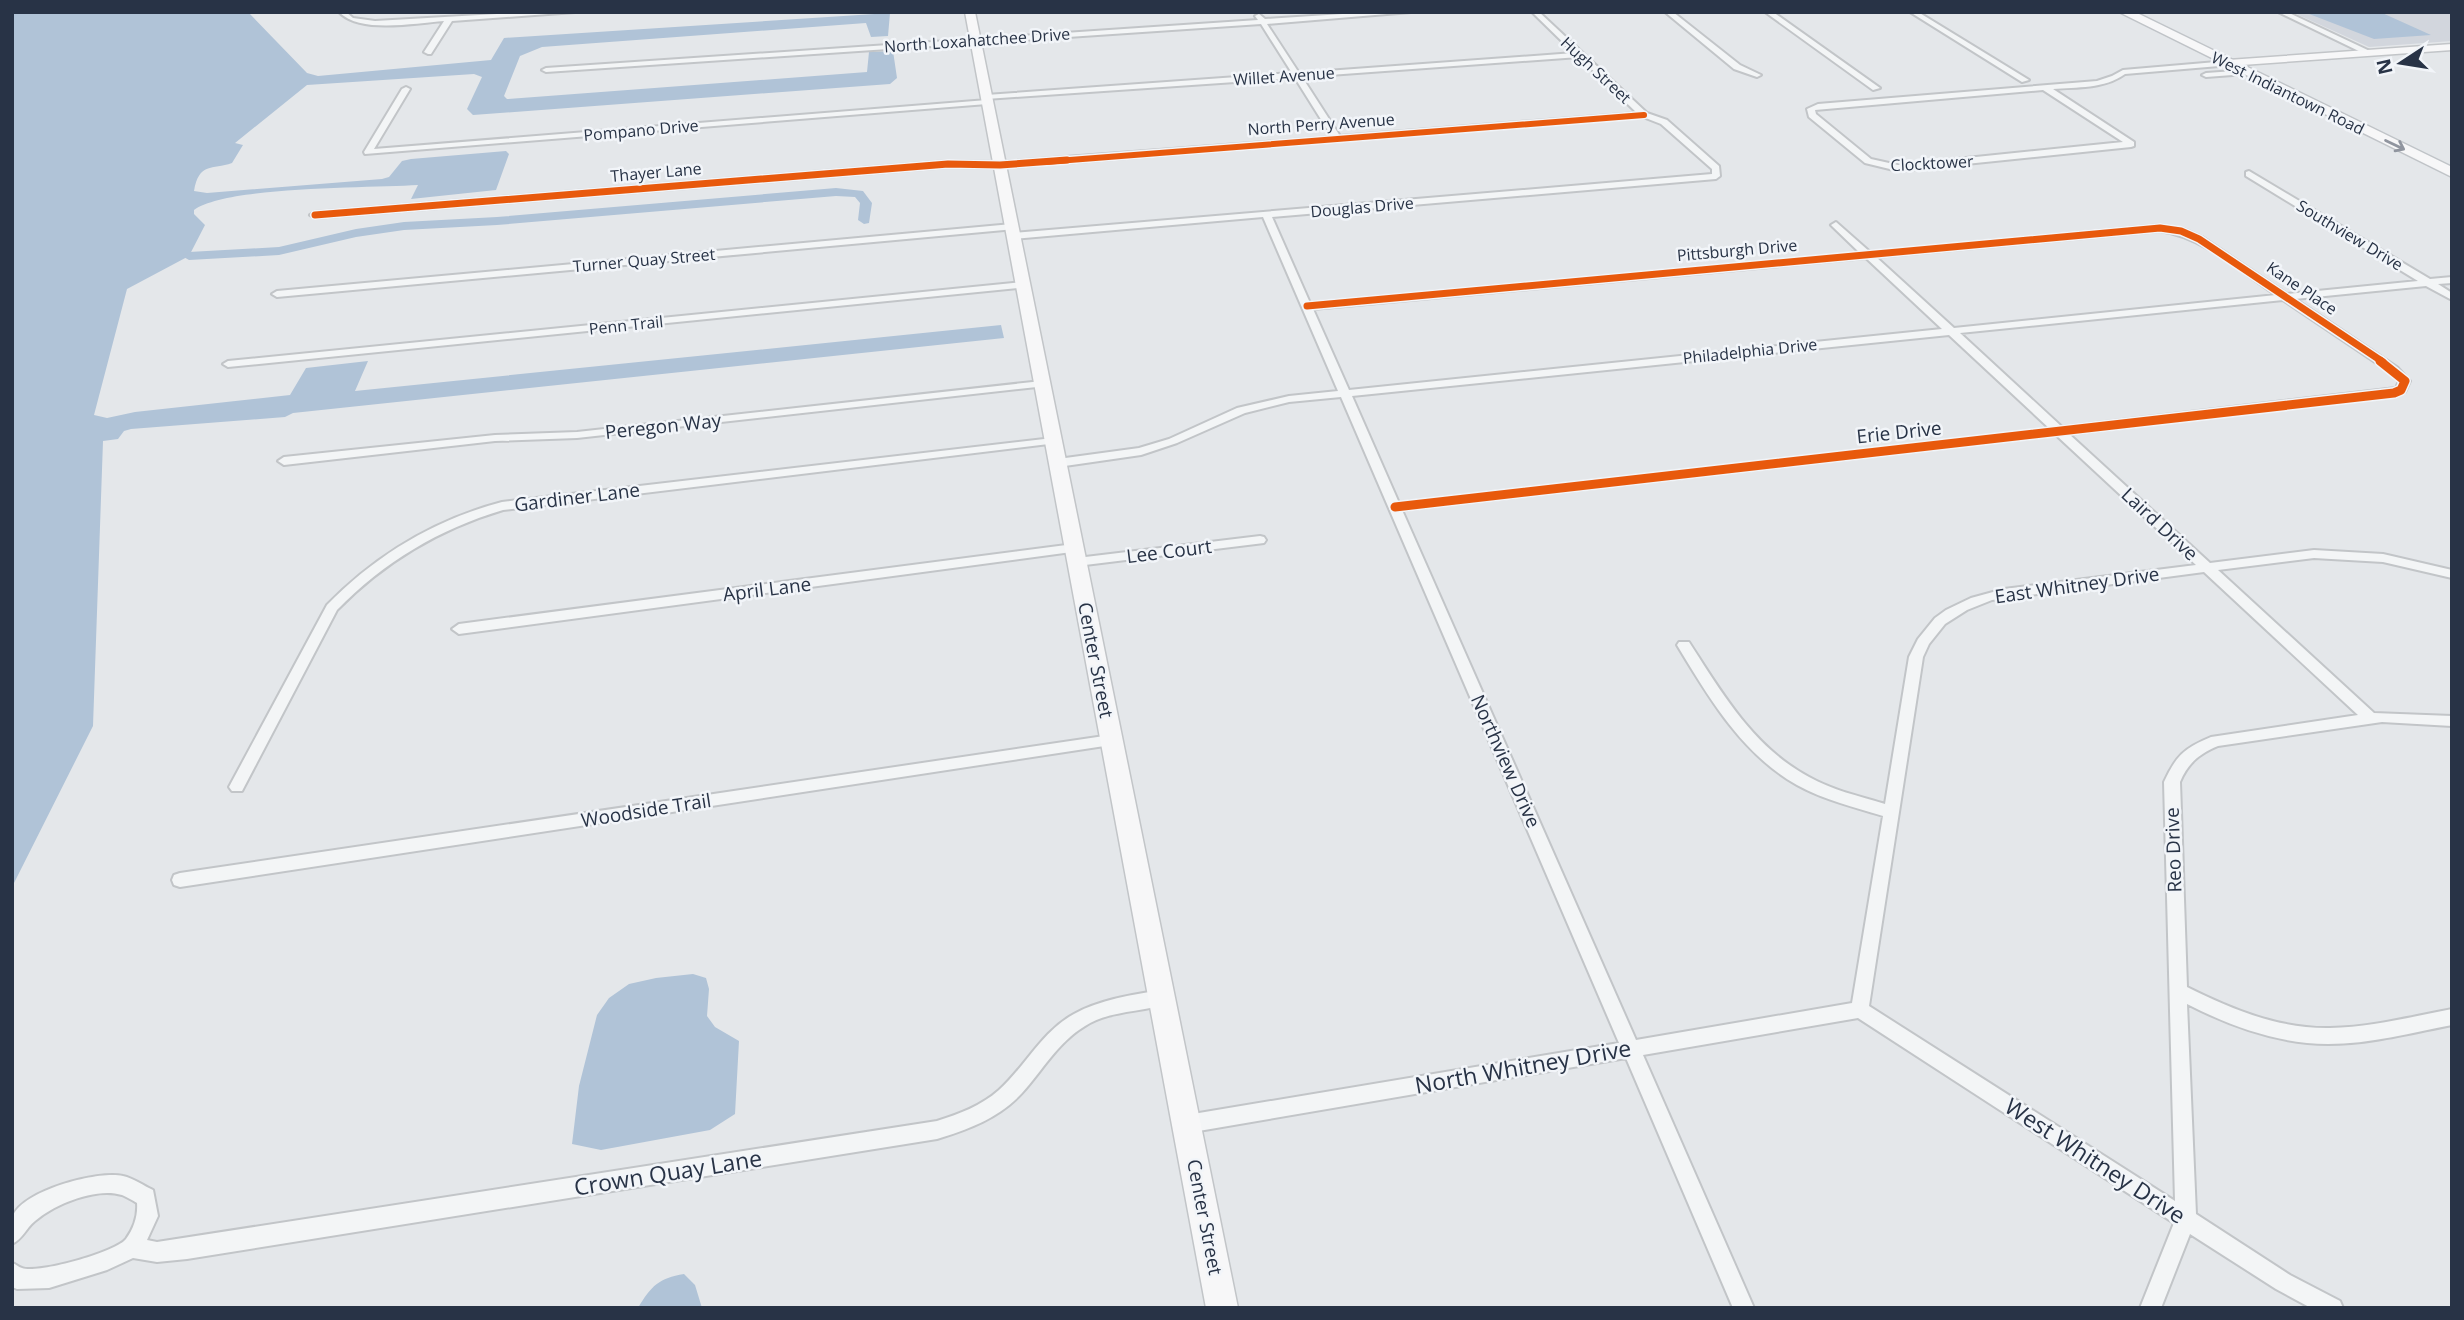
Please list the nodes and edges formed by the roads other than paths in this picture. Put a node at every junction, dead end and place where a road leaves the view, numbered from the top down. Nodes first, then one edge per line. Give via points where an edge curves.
1 (342, 12) edge
2 (572, 12) edge
3 (970, 12) edge
4 (1256, 12) edge
5 (1408, 12) edge
6 (1535, 12) edge
7 (1668, 12) edge
8 (1768, 12) edge
9 (1913, 12) edge
10 (2125, 12) edge
11 (2148, 12) edge
12 (2281, 12) edge
13 (450, 18) junction
14 (1262, 22) junction
15 (975, 40) junction
16 (2452, 47) edge
17 (428, 52) dead end
18 (2370, 53) junction
19 (1581, 55) junction
20 (2452, 57) edge
21 (2228, 63) junction
22 (2248, 67) junction
23 (546, 70) dead end
24 (2270, 71) junction
25 (1297, 75) junction
26 (1757, 75) dead end
27 (2025, 80) dead end
28 (1876, 88) dead end
29 (406, 89) dead end
30 (2049, 90) junction
31 (987, 100) junction
32 (1644, 115) junction
33 (1338, 139) junction
34 (2452, 159) edge
35 (1000, 165) junction
36 (2452, 173) edge
37 (2249, 174) dead end
38 (1711, 178) joint
39 (314, 215) dead end
40 (1267, 215) junction
41 (1836, 225) dead end
42 (2171, 229) joint
43 (1013, 232) junction
44 (1867, 254) junction
45 (2452, 280) edge
46 (2429, 283) junction
47 (1023, 285) junction
48 (277, 294) dead end
49 (2286, 297) junction
50 (2452, 297) edge
51 (1307, 306) junction
52 (1950, 331) junction
53 (228, 364) dead end
54 (1042, 384) junction
55 (2405, 386) joint
56 (1345, 393) junction
57 (2058, 430) junction
58 (1054, 441) junction
59 (284, 461) dead end
60 (1058, 463) junction
61 (1395, 507) junction
62 (1260, 540) dead end
63 (1076, 555) junction
64 (2207, 567) junction
65 (2452, 574) edge
66 (459, 629) dead end
67 (1684, 645) dead end
68 (2370, 718) junction
69 (2452, 721) edge
70 (1111, 740) junction
71 (237, 787) dead end
72 (1891, 812) junction
73 (180, 880) dead end
74 (2178, 990) junction
75 (1162, 998) junction
76 (1860, 1010) junction
77 (2452, 1017) edge
78 (1631, 1049) junction
79 (1186, 1124) junction
80 (2186, 1219) junction
81 (12, 1234) edge
82 (132, 1248) junction
83 (12, 1273) edge
84 (1222, 1308) edge
85 (1744, 1308) edge
86 (2150, 1308) edge
87 (2333, 1308) edge

1 - 13 street via 360,22
2 - 13 street
3 - 15 street, Center Street
4 - 14 street
5 - 14 street, North Loxahatchee Drive
6 - 19 street, Hugh Street
7 - 26 street via 1737,67
8 - 28 street
9 - 27 street
10 - 21 main road, West Indiantown Road
11 - 22 main road, West Indiantown Road
12 - 18 street
13 - 17 street
14 - 15 street, North Loxahatchee Drive
14 - 25 street
15 - 23 street, North Loxahatchee Drive
15 - 31 street, Center Street
16 - 18 street
18 - 22 street
19 - 25 street, Willet Avenue
19 - 32 street, Hugh Street
20 - 24 street
21 - 22 main road, West Indiantown Road
21 - 30 street, Clocktower via 2123,72 2097,83
22 - 24 main road, West Indiantown Road
22 - 30 street, Clocktower
22 -> 36 main road, West Indiantown Road
24 - 34 main road, West Indiantown Road
25 - 31 street, Willet Avenue
25 - 33 street
29 - 31 street, Pompano Drive via 368,152
30 - 30 street, Clocktower via 2131,145 1898,168 1868,161 1812,115 1811,109
31 - 35 street, Center Street
32 - 33 street, North Perry Avenue
32 - 38 street, Hugh Street via 1664,122 1716,168 1716,176
33 - 35 street, North Perry Avenue
35 - 39 street, Thayer Lane via 947,164
35 - 43 street, Center Street
37 - 46 street, Southview Drive
38 - 40 street, Douglas Drive
40 - 43 street, Douglas Drive
40 - 51 street, Northview Drive
41 - 44 street, Laird Drive
42 - 44 street, Pittsburgh Drive
42 - 49 street, Kane Place via 2199,239
43 - 47 street, Center Street
43 - 48 street, Turner Quay Street
44 - 51 street, Pittsburgh Drive
44 - 52 street, Laird Drive
45 - 46 street, Philadelphia Drive
46 - 49 street, Philadelphia Drive
46 - 50 street, Southview Drive
47 - 53 street, Penn Trail
47 - 54 street, Center Street
49 - 52 street, Philadelphia Drive
49 - 55 street, Kane Place via 2394,370
51 - 56 street, Northview Drive
52 - 56 street, Philadelphia Drive
52 - 57 street, Laird Drive
54 - 58 street, Center Street
54 - 59 street, Peregon Way via 577,435 495,438
55 - 57 street, Erie Drive via 2394,393
56 - 60 street, Philadelphia Drive via 1271,402 1141,451
56 - 61 street, Northview Drive
57 - 61 street, Erie Drive
57 - 64 street, Laird Drive
58 - 60 street, Center Street
58 - 71 street, Gardiner Lane via 502,506 467,516 413,543 348,590 331,608
60 - 63 street, Center Street
61 - 78 street, Northview Drive
62 - 63 street, Lee Court
63 - 66 street, April Lane
63 - 70 street, Center Street
64 - 65 street, East Whitney Drive via 2326,553 2383,558
64 - 68 street, Laird Drive
64 - 72 street, East Whitney Drive via 2004,593 1961,606 1937,622 1916,657
67 - 72 street via 1744,736 1764,756 1804,782
68 - 69 street, Reo Drive
68 - 74 street, Reo Drive via 2216,741 2195,750 2180,764 2171,793
70 - 73 street, Woodside Trail
70 - 75 street, Center Street
72 - 76 street, East Whitney Drive
74 - 77 street via 2244,1020 2310,1035 2350,1035
74 - 80 street, Reo Drive
75 - 79 street, Center Street
75 - 82 street, Crown Quay Lane via 1111,1007 1077,1021 990,1109 937,1130 187,1249 157,1252
76 - 78 street, North Whitney Drive
76 - 80 street, West Whitney Drive
78 - 79 street, North Whitney Drive
78 - 85 street, Northview Drive
79 - 84 street, Center Street
80 - 86 street
80 - 87 street, West Whitney Drive via 2283,1282
81 - 82 street via 24,1216 46,1200 90,1185 122,1185 146,1196 148,1216
82 - 83 street, Crown Quay Lane via 49,1278 17,1279

